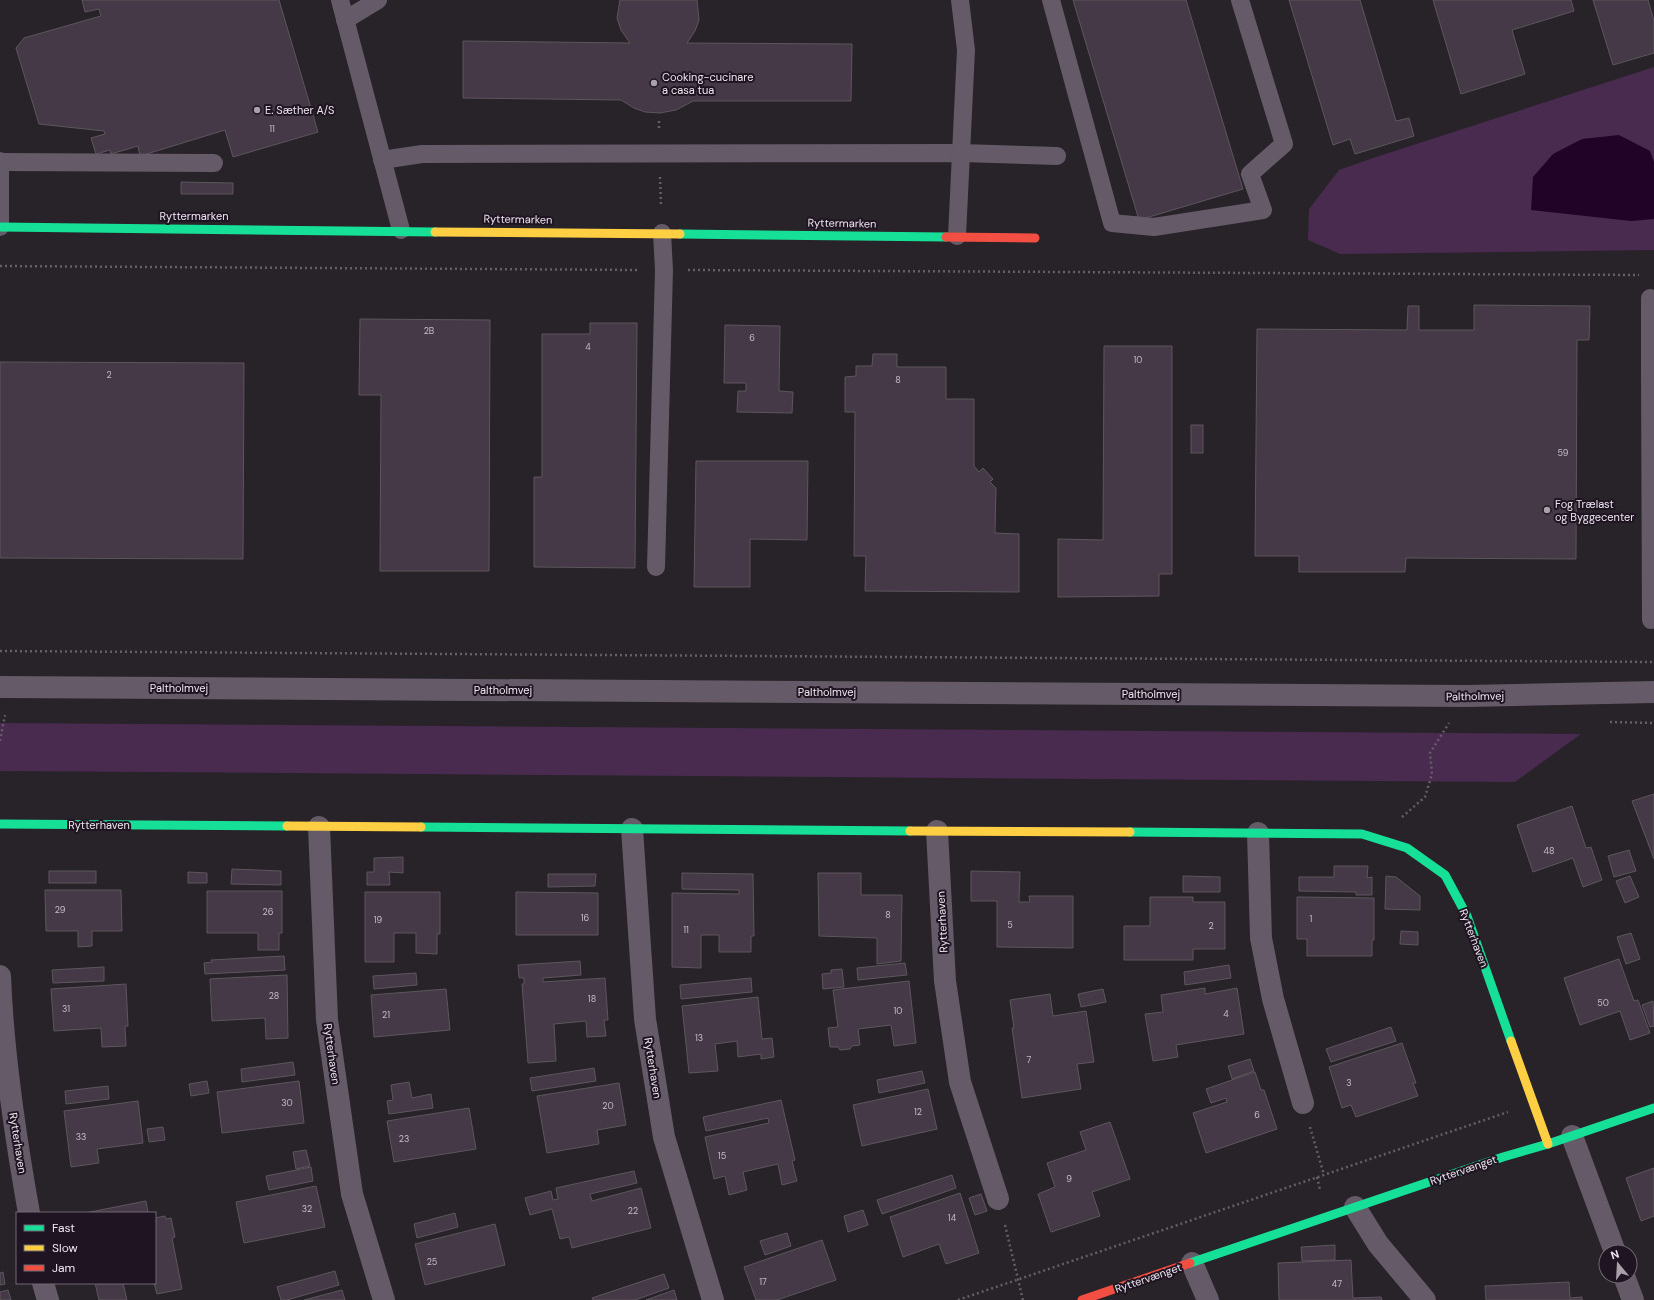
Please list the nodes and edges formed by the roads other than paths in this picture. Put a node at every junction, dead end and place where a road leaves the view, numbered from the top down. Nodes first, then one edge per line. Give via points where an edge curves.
1 (340, 0) edge
2 (378, 0) edge
3 (960, 0) edge
4 (1051, 0) edge
5 (1240, 0) edge
6 (345, 20) junction
7 (961, 153) junction
8 (1057, 156) dead end
9 (382, 160) junction
10 (0, 161) edge
11 (214, 163) dead end
12 (0, 227) edge
13 (401, 230) junction
14 (662, 233) junction
15 (957, 236) junction
16 (1035, 238) dead end
17 (1650, 298) dead end
18 (1652, 378) edge
19 (656, 567) dead end
20 (1651, 620) dead end
21 (0, 687) edge
22 (1654, 692) edge
23 (0, 824) edge
24 (319, 827) junction
25 (632, 829) junction
26 (937, 831) junction
27 (1258, 833) junction
28 (0, 976) edge
29 (1303, 1103) road end
30 (1654, 1108) edge
31 (1572, 1136) junction
32 (1548, 1144) junction
33 (998, 1199) road end
34 (1355, 1207) junction
35 (29, 1212) edge
36 (1612, 1244) edge
37 (1192, 1263) junction
38 (43, 1284) edge
39 (1627, 1284) edge
40 (48, 1300) edge
41 (384, 1300) edge
42 (713, 1300) edge
43 (1082, 1300) edge
44 (1208, 1300) edge
45 (1425, 1300) edge
46 (1633, 1300) edge

1 - 6 lane
2 - 6 lane
3 - 7 lane via 966,50
4 - 5 lane via 1112,223 1154,227 1263,210 1250,174 1284,144
6 - 9 lane
7 - 8 lane
7 - 9 lane via 430,154
7 - 15 lane
9 - 13 lane
10 - 11 lane
10 - 12 lane
12 - 13 street, Ryttermarken
13 - 14 street, Ryttermarken
14 - 15 street, Ryttermarken
14 - 19 lane via 664,270
15 - 16 street, Ryttermarken
17 - 18 lane
18 - 20 lane
21 - 22 street, Paltholmvej via 1467,696
23 - 24 street, Rytterhaven
24 - 25 street, Rytterhaven
24 - 41 street, Rytterhaven via 327,1020 352,1194
25 - 26 street, Rytterhaven
25 - 42 street, Rytterhaven via 645,1019 664,1137
26 - 27 street, Rytterhaven
26 - 33 street, Rytterhaven via 945,981 960,1082
27 - 29 street via 1261,938 1272,999
27 - 32 street, Rytterhaven via 1362,834 1407,848 1445,875 1467,916
28 - 35 street, Rytterhaven via 2,1020 14,1126
30 - 31 street, Ryttervænget
31 - 32 street, Ryttervænget
31 - 36 street
32 - 34 street, Ryttervænget
34 - 37 street, Ryttervænget
34 - 45 street via 1378,1244
37 - 43 street, Ryttervænget
37 - 44 street, Ryttervænget
38 - 40 street
39 - 46 street

